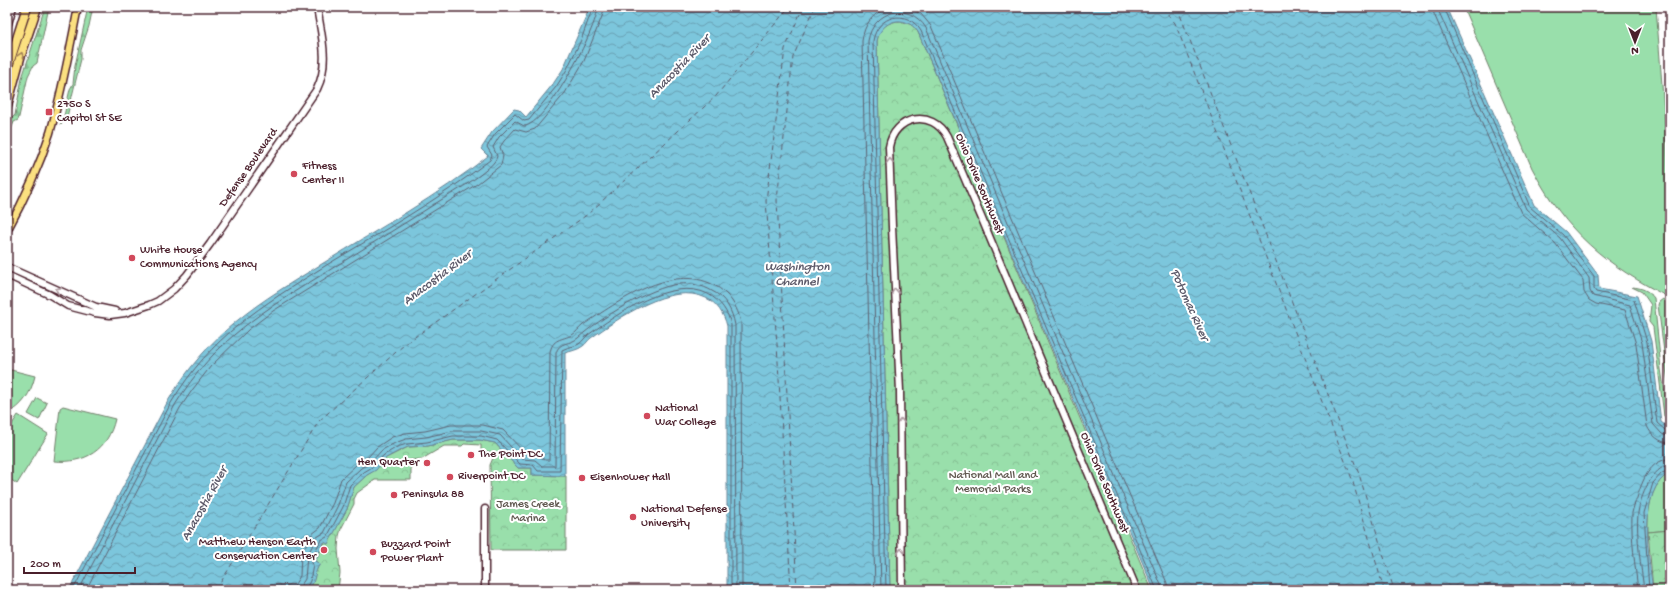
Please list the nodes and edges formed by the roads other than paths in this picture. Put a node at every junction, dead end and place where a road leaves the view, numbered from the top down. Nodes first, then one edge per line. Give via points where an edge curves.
1 (13, 7) edge
2 (27, 7) edge
3 (37, 7) edge
4 (78, 7) edge
5 (317, 7) edge
6 (7, 27) edge
7 (7, 70) edge
8 (7, 106) edge
9 (7, 231) edge
10 (7, 267) edge
11 (7, 275) edge
12 (134, 310) junction
13 (485, 509) dead end
14 (485, 590) edge
15 (902, 590) edge
16 (1137, 590) edge

1 - 6 street
2 - 7 highway
8 -> 3 highway
4 - 9 main road via 50,133 31,183
5 - 12 street, Defense Boulevard via 324,66 315,92 185,277 162,298
12 -> 10 street, Defense Boulevard via 111,311 96,307
11 - 12 street, Defense Boulevard via 74,308 110,315
13 - 14 street
15 -> 16 street, Ohio Drive Southwest via 900,398 890,147 892,137 899,126 909,120 920,119 935,123 947,137

